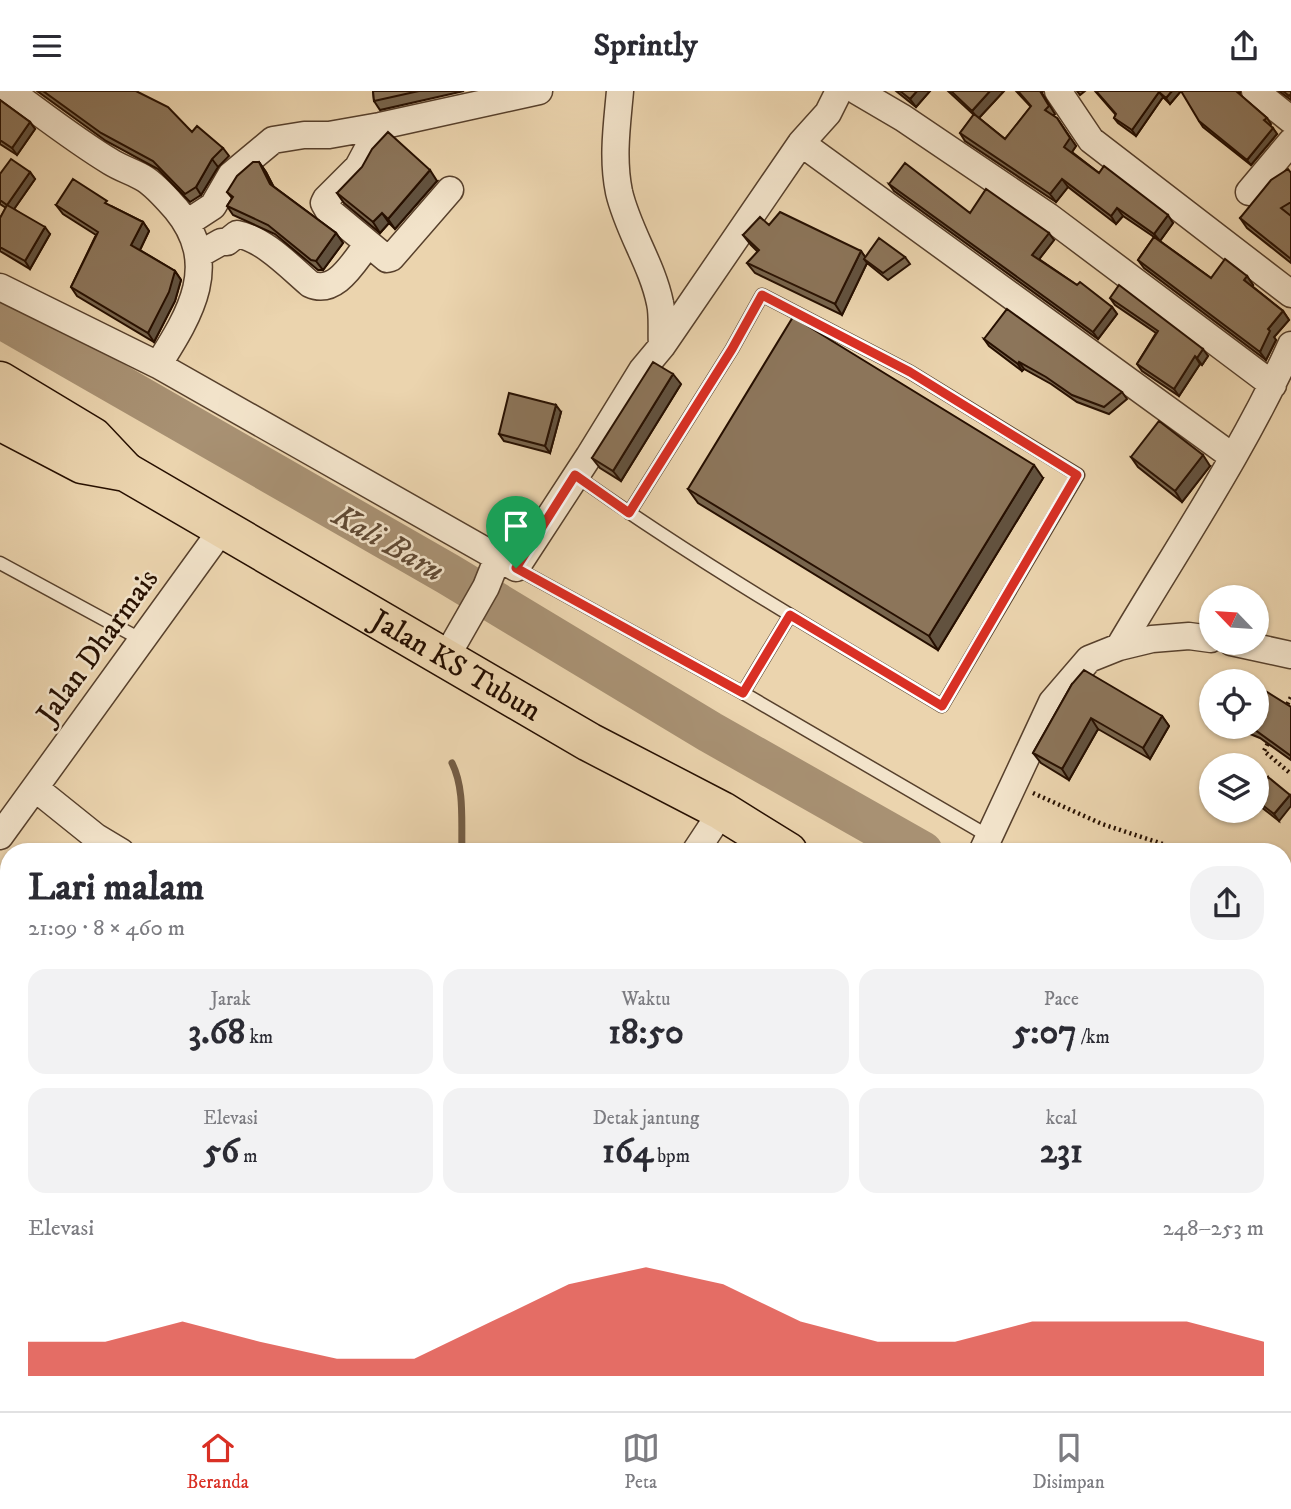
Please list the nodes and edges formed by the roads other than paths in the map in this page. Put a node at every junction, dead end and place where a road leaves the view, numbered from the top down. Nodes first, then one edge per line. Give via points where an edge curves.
1 (10, 91) edge
2 (539, 91) edge
3 (620, 91) edge
4 (839, 91) edge
5 (857, 91) edge
6 (1058, 91) edge
7 (1255, 91) edge
8 (1291, 120) edge
9 (380, 126) junction
10 (1291, 142) edge
11 (801, 143) junction
12 (450, 190) dead end
13 (1249, 192) dead end
14 (187, 223) junction
15 (368, 244) junction
16 (198, 255) junction
17 (0, 287) edge
18 (1291, 294) edge
19 (1291, 345) edge
20 (662, 346) junction
21 (158, 365) junction
22 (0, 381) edge
23 (1273, 385) junction
24 (0, 421) edge
25 (1233, 457) junction
26 (125, 472) junction
27 (575, 475) junction
28 (629, 513) junction
29 (223, 529) junction
30 (507, 562) junction
31 (0, 563) edge
32 (790, 615) junction
33 (1199, 637) edge
34 (142, 640) junction
35 (1119, 646) junction
36 (451, 648) junction
37 (1269, 650) edge
38 (1291, 655) edge
39 (743, 693) junction
40 (35, 788) junction
41 (722, 811) junction
42 (0, 836) edge
43 (106, 843) edge
44 (701, 843) edge
45 (775, 843) edge
46 (983, 843) edge
47 (987, 843) edge

1 - 14 street via 112,163 147,179
2 - 9 street
3 - 20 street via 616,174 660,304
4 - 11 street via 828,113
5 - 23 street via 1048,216
6 - 18 street via 1091,140
7 - 8 street
9 - 14 street via 273,140 231,175 213,206
9 - 15 street via 358,167 324,203
10 - 13 street
11 - 20 street
11 - 25 street
12 - 15 street via 391,258 383,258
14 - 16 street
15 - 16 street via 339,279 319,288 243,235
16 - 21 street via 195,298
17 - 21 street
19 - 23 street
20 - 27 street
21 - 30 street
22 - 26 highway via 93,437
23 - 25 street
24 - 26 highway via 82,464
25 - 35 street
26 - 29 highway, Jalan KS Tubun
27 - 28 lane
27 - 30 street
28 - 32 lane
28 - 32 lane via 762,295 910,372 1077,475 942,706
29 - 34 street, Jalan Dharmais
29 - 36 highway, Jalan KS Tubun
30 - 36 street via 486,587
30 - 39 lane
31 - 34 lane
32 - 39 lane
33 - 35 street
34 - 40 street, Jalan Dharmais
35 - 47 street via 1088,659 1052,702
36 - 41 highway, Jalan KS Tubun via 589,742
37 - 38 street
39 - 46 lane
40 - 42 street, Jalan Dharmais
40 - 43 street
41 - 44 street
41 - 45 highway, Jalan KS Tubun

